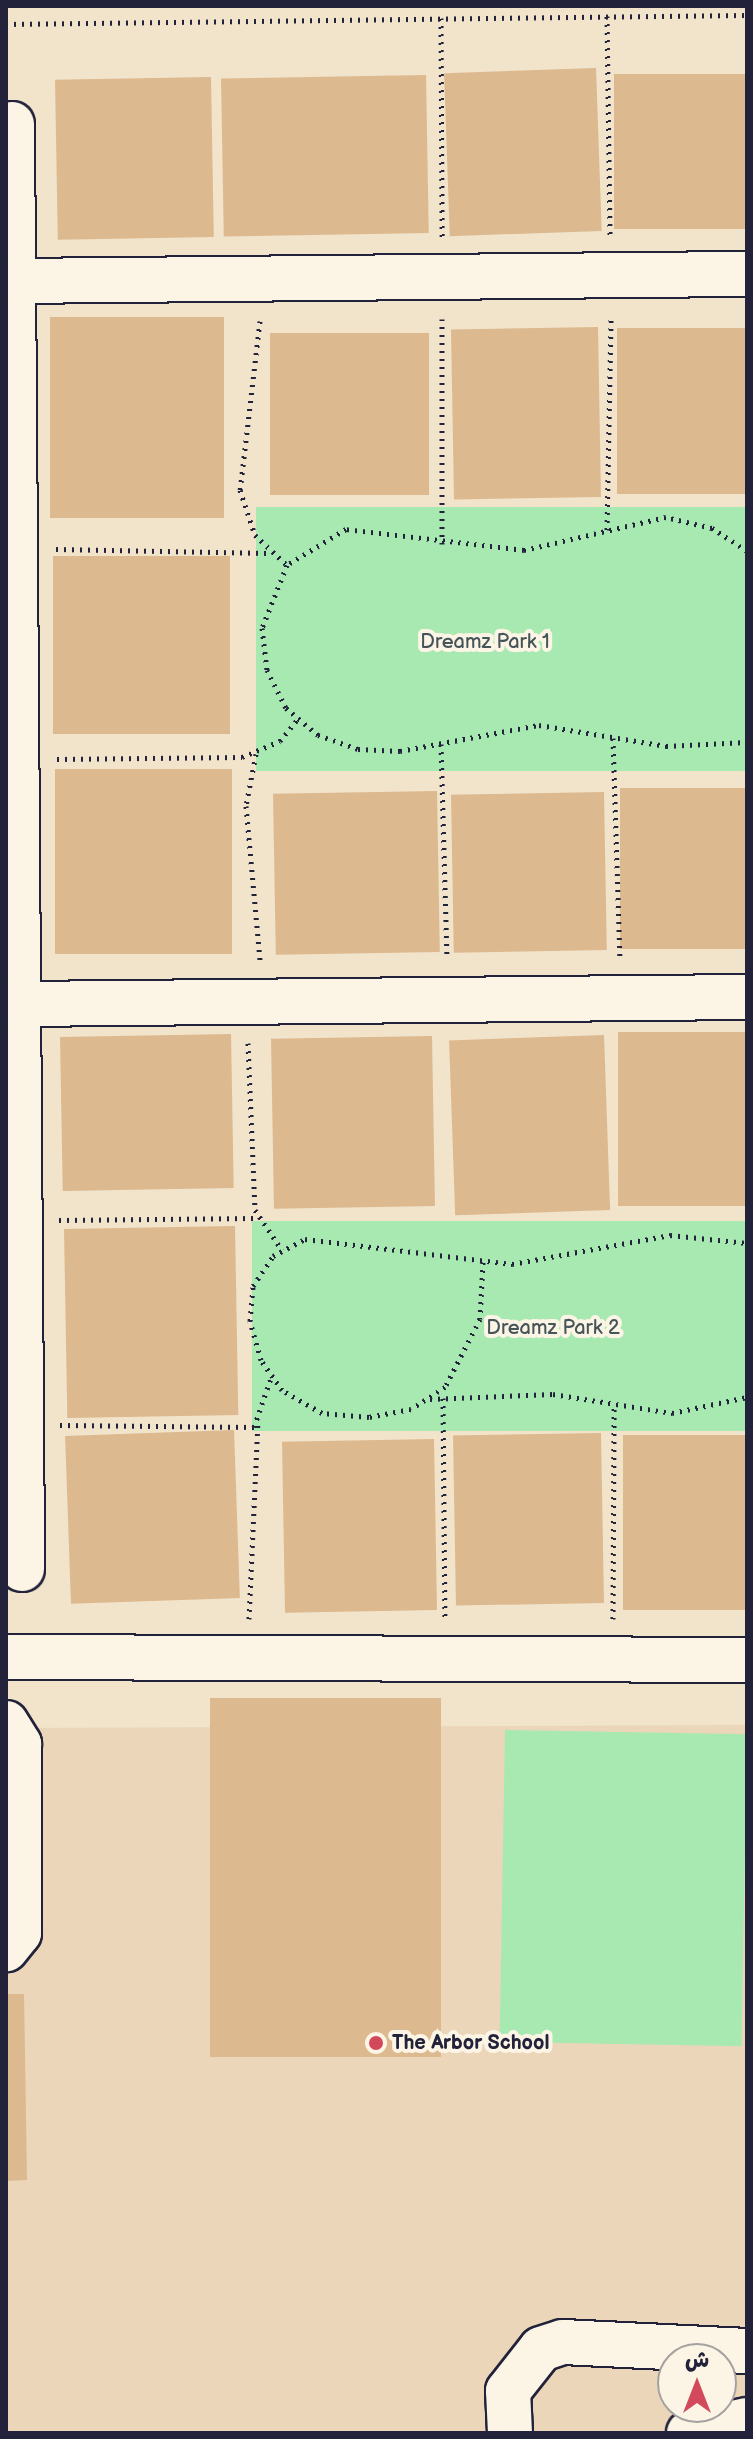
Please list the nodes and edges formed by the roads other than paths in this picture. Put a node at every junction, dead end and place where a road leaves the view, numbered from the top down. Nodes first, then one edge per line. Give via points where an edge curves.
1 (12, 124) dead end
2 (747, 274) edge
3 (12, 281) junction
4 (12, 573) edge
5 (747, 997) edge
6 (18, 1004) junction
7 (22, 1569) dead end
8 (6, 1657) edge
9 (747, 1660) edge
10 (6, 1723) edge
11 (6, 1949) edge
12 (747, 2351) edge
13 (747, 2420) edge
14 (510, 2433) edge
15 (689, 2433) edge

1 - 3 street
2 - 3 street
3 - 4 street
4 - 6 street
5 - 6 street
6 - 7 street
8 - 9 street
10 - 11 street via 19,1744 19,1933
12 - 14 street via 563,2342 541,2349 521,2366 508,2391
13 - 15 street

